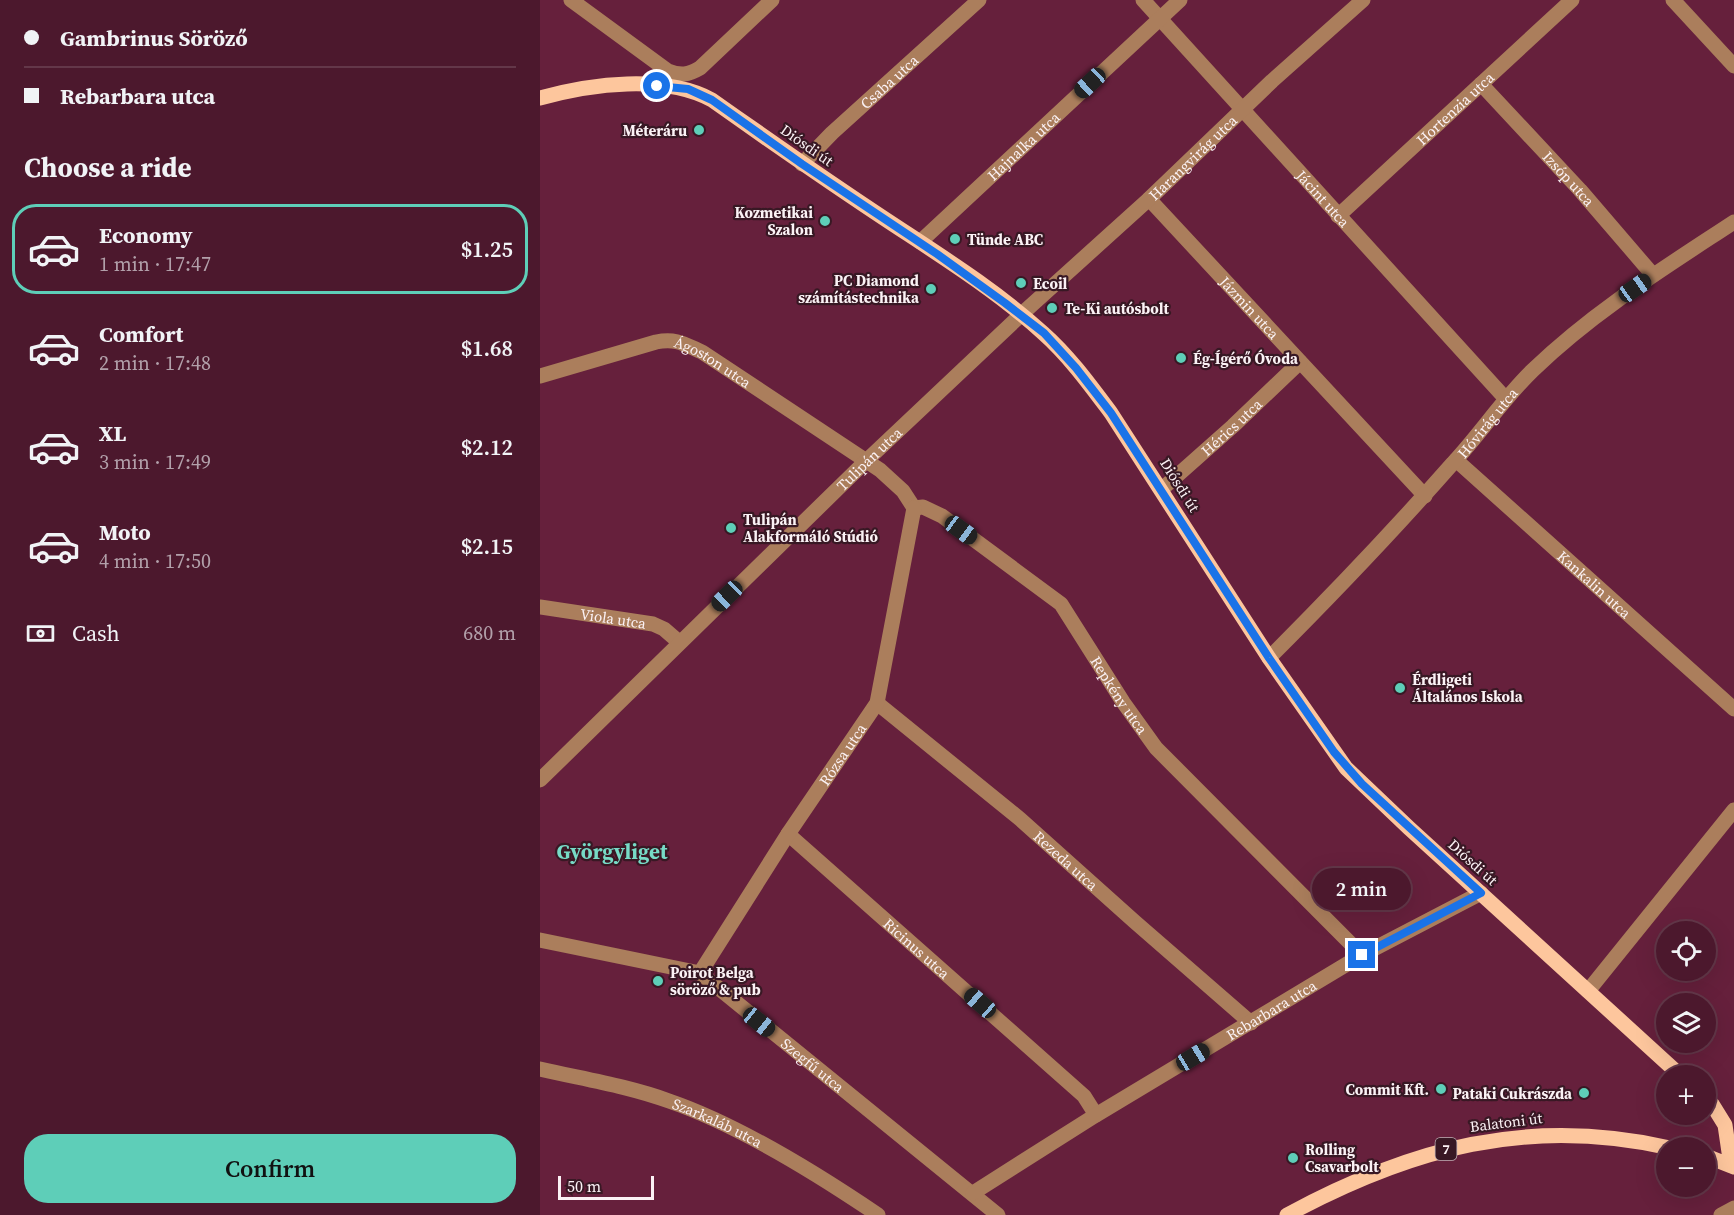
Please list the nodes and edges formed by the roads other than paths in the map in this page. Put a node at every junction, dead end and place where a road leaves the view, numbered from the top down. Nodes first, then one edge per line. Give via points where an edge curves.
1 (571, 0) edge
2 (772, 0) edge
3 (979, 0) edge
4 (1143, 0) edge
5 (1180, 0) edge
6 (1363, 0) edge
7 (1572, 0) edge
8 (1673, 0) edge
9 (1160, 18) junction
10 (1734, 66) edge
11 (1481, 84) junction
12 (540, 98) edge
13 (1242, 111) junction
14 (802, 164) junction
15 (1149, 199) junction
16 (1338, 216) junction
17 (1734, 222) edge
18 (920, 242) junction
19 (1653, 275) junction
20 (1021, 315) junction
21 (1300, 362) junction
22 (540, 376) edge
23 (1505, 398) junction
24 (1456, 460) junction
25 (866, 461) junction
26 (1162, 489) junction
27 (1425, 496) junction
28 (914, 508) junction
29 (540, 607) edge
30 (679, 642) junction
31 (1269, 658) junction
32 (877, 703) junction
33 (1734, 709) edge
34 (540, 780) edge
35 (1734, 810) edge
36 (788, 834) junction
37 (1481, 893) junction
38 (540, 940) edge
39 (1362, 955) junction
40 (700, 973) junction
41 (1588, 991) junction
42 (1251, 1023) junction
43 (1669, 1065) edge
44 (540, 1069) edge
45 (1716, 1106) edge
46 (1716, 1112) edge
47 (1096, 1115) junction
48 (1734, 1120) edge
49 (1727, 1143) junction
50 (1656, 1144) edge
51 (1716, 1152) edge
52 (1716, 1160) edge
53 (1733, 1166) edge
54 (973, 1193) junction
55 (1734, 1208) edge
56 (878, 1215) edge
57 (998, 1215) edge
58 (1287, 1215) edge
59 (1721, 1215) edge

1 - 2 street via 677,75 700,68
3 - 14 street, Csaba utca
4 - 9 street, Jácint utca
5 - 9 street, Hajnalka utca
6 - 13 street, Harangvirág utca
7 - 11 street, Hortenzia utca
8 - 10 street
9 - 13 street, Jácint utca
9 - 18 street, Hajnalka utca
11 - 16 street, Hortenzia utca
11 - 19 street, Izsóp utca
12 - 14 main road, Diósdi út via 565,91 634,84 688,89 712,100
13 - 15 street, Harangvirág utca
13 - 16 street, Jácint utca
14 - 18 main road, Diósdi út
15 - 20 street, Harangvirág utca
15 - 21 street, Jázmin utca
16 - 23 street, Jácint utca
17 - 19 street, Hóvirág utca
18 - 20 main road, Diósdi út
19 - 23 street, Hóvirág utca via 1566,339
20 - 25 street, Tulipán utca
20 - 26 main road, Diósdi út via 1044,333 1085,378
21 - 26 street, Hérics utca
21 - 27 street, Jázmin utca
22 - 25 street, Ágoston utca via 656,342 678,341 702,352
23 - 24 street, Hóvirág utca
24 - 27 street, Hóvirág utca
24 - 33 street, Kankalin utca
25 - 28 street via 893,480
25 - 30 street, Tulipán utca
26 - 31 main road, Diósdi út
27 - 31 street, Hóvirág utca
28 - 32 street, Rózsa utca
28 - 39 street, Repkény utca via 923,507 942,516 1061,604 1156,748
29 - 30 street, Viola utca via 653,624
30 - 34 street, Tulipán utca
31 - 37 main road, Diósdi út via 1347,768
32 - 36 street, Rózsa utca
32 - 42 street, Rezeda utca via 1020,819
35 - 41 street
36 - 40 street, Rózsa utca
36 - 47 street, Ricinus utca via 1084,1096
37 - 39 street, Rebarbara utca
37 - 41 main road, Diósdi út
38 - 40 street, Szegfű utca
39 - 42 street, Rebarbara utca
40 - 54 street, Szegfű utca
41 - 43 main road, Diósdi út
42 - 47 street, Rebarbara utca
44 - 56 street, Szarkaláb utca via 658,1098 702,1114 834,1185
45 - 48 main road
46 - 49 main road via 1725,1125
47 - 54 street, Rebarbara utca
49 - 51 main road
49 - 53 main road
50 - 58 main road, Balatoni út / 7 via 1570,1134 1532,1135 1447,1148 1353,1182
52 - 53 main road
54 - 57 street, Szegfű utca
55 - 59 street

